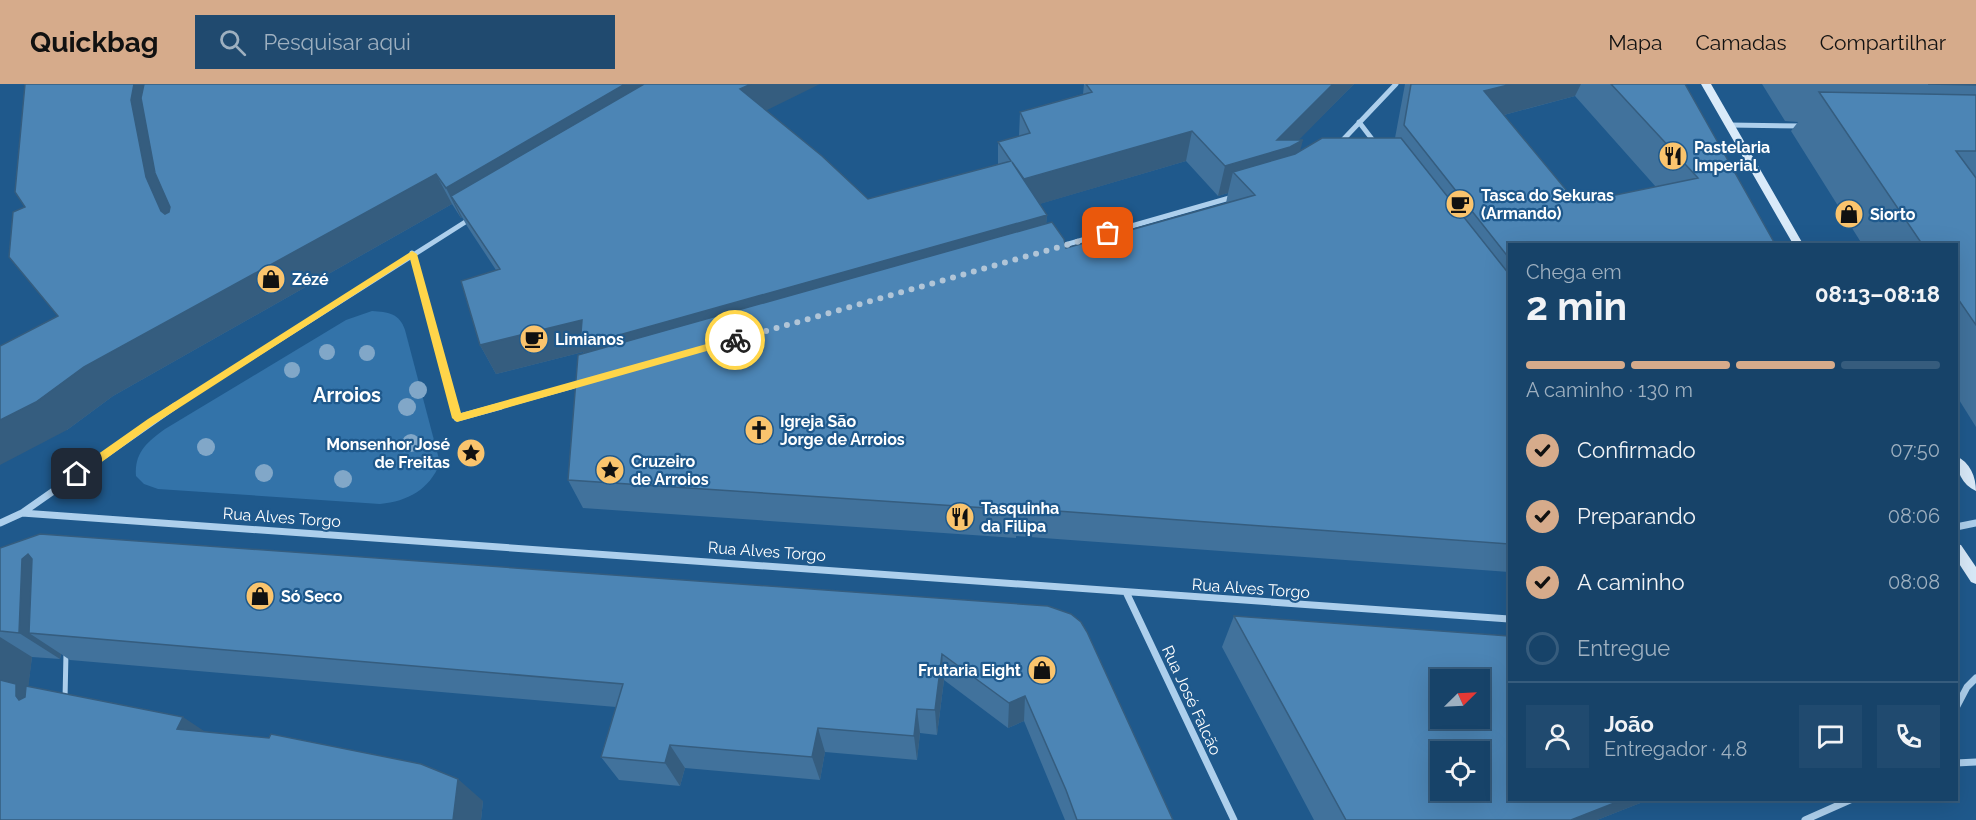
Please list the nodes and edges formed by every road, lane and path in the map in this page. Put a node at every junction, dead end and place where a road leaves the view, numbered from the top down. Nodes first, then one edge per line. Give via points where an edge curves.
1 (1396, 84) edge
2 (1706, 84) edge
3 (1359, 122) junction
4 (1728, 125) junction
5 (1815, 127) dead end
6 (1335, 148) edge
7 (1381, 150) edge
8 (1242, 195) edge
9 (474, 217) edge
10 (1797, 243) edge
11 (1049, 250) edge
12 (412, 254) junction
13 (594, 380) edge
14 (1958, 464) edge
15 (1976, 486) edge
16 (22, 513) junction
17 (1976, 522) edge
18 (0, 523) edge
19 (1958, 526) edge
20 (1958, 552) edge
21 (1976, 578) edge
22 (1126, 592) junction
23 (1508, 619) edge
24 (66, 643) edge
25 (1976, 678) edge
26 (1958, 704) edge
27 (64, 709) edge
28 (1976, 762) edge
29 (1958, 763) edge
30 (1848, 801) edge
31 (1234, 820) edge
32 (1805, 820) edge

1 - 3 street
2 - 4 main road
3 - 6 street
3 - 7 street
4 - 5 street
4 - 10 main road
8 - 11 street
9 - 12 street
12 - 13 street via 457,418
12 - 16 street via 151,421
14 - 15 main road
16 - 18 street
16 - 22 street, Rua Alves Torgo
17 - 19 street
20 - 21 main road
22 - 23 street, Rua Alves Torgo
22 - 31 street, Rua José Falcão
24 - 27 lane
25 - 26 street
28 - 29 street
30 - 32 street

